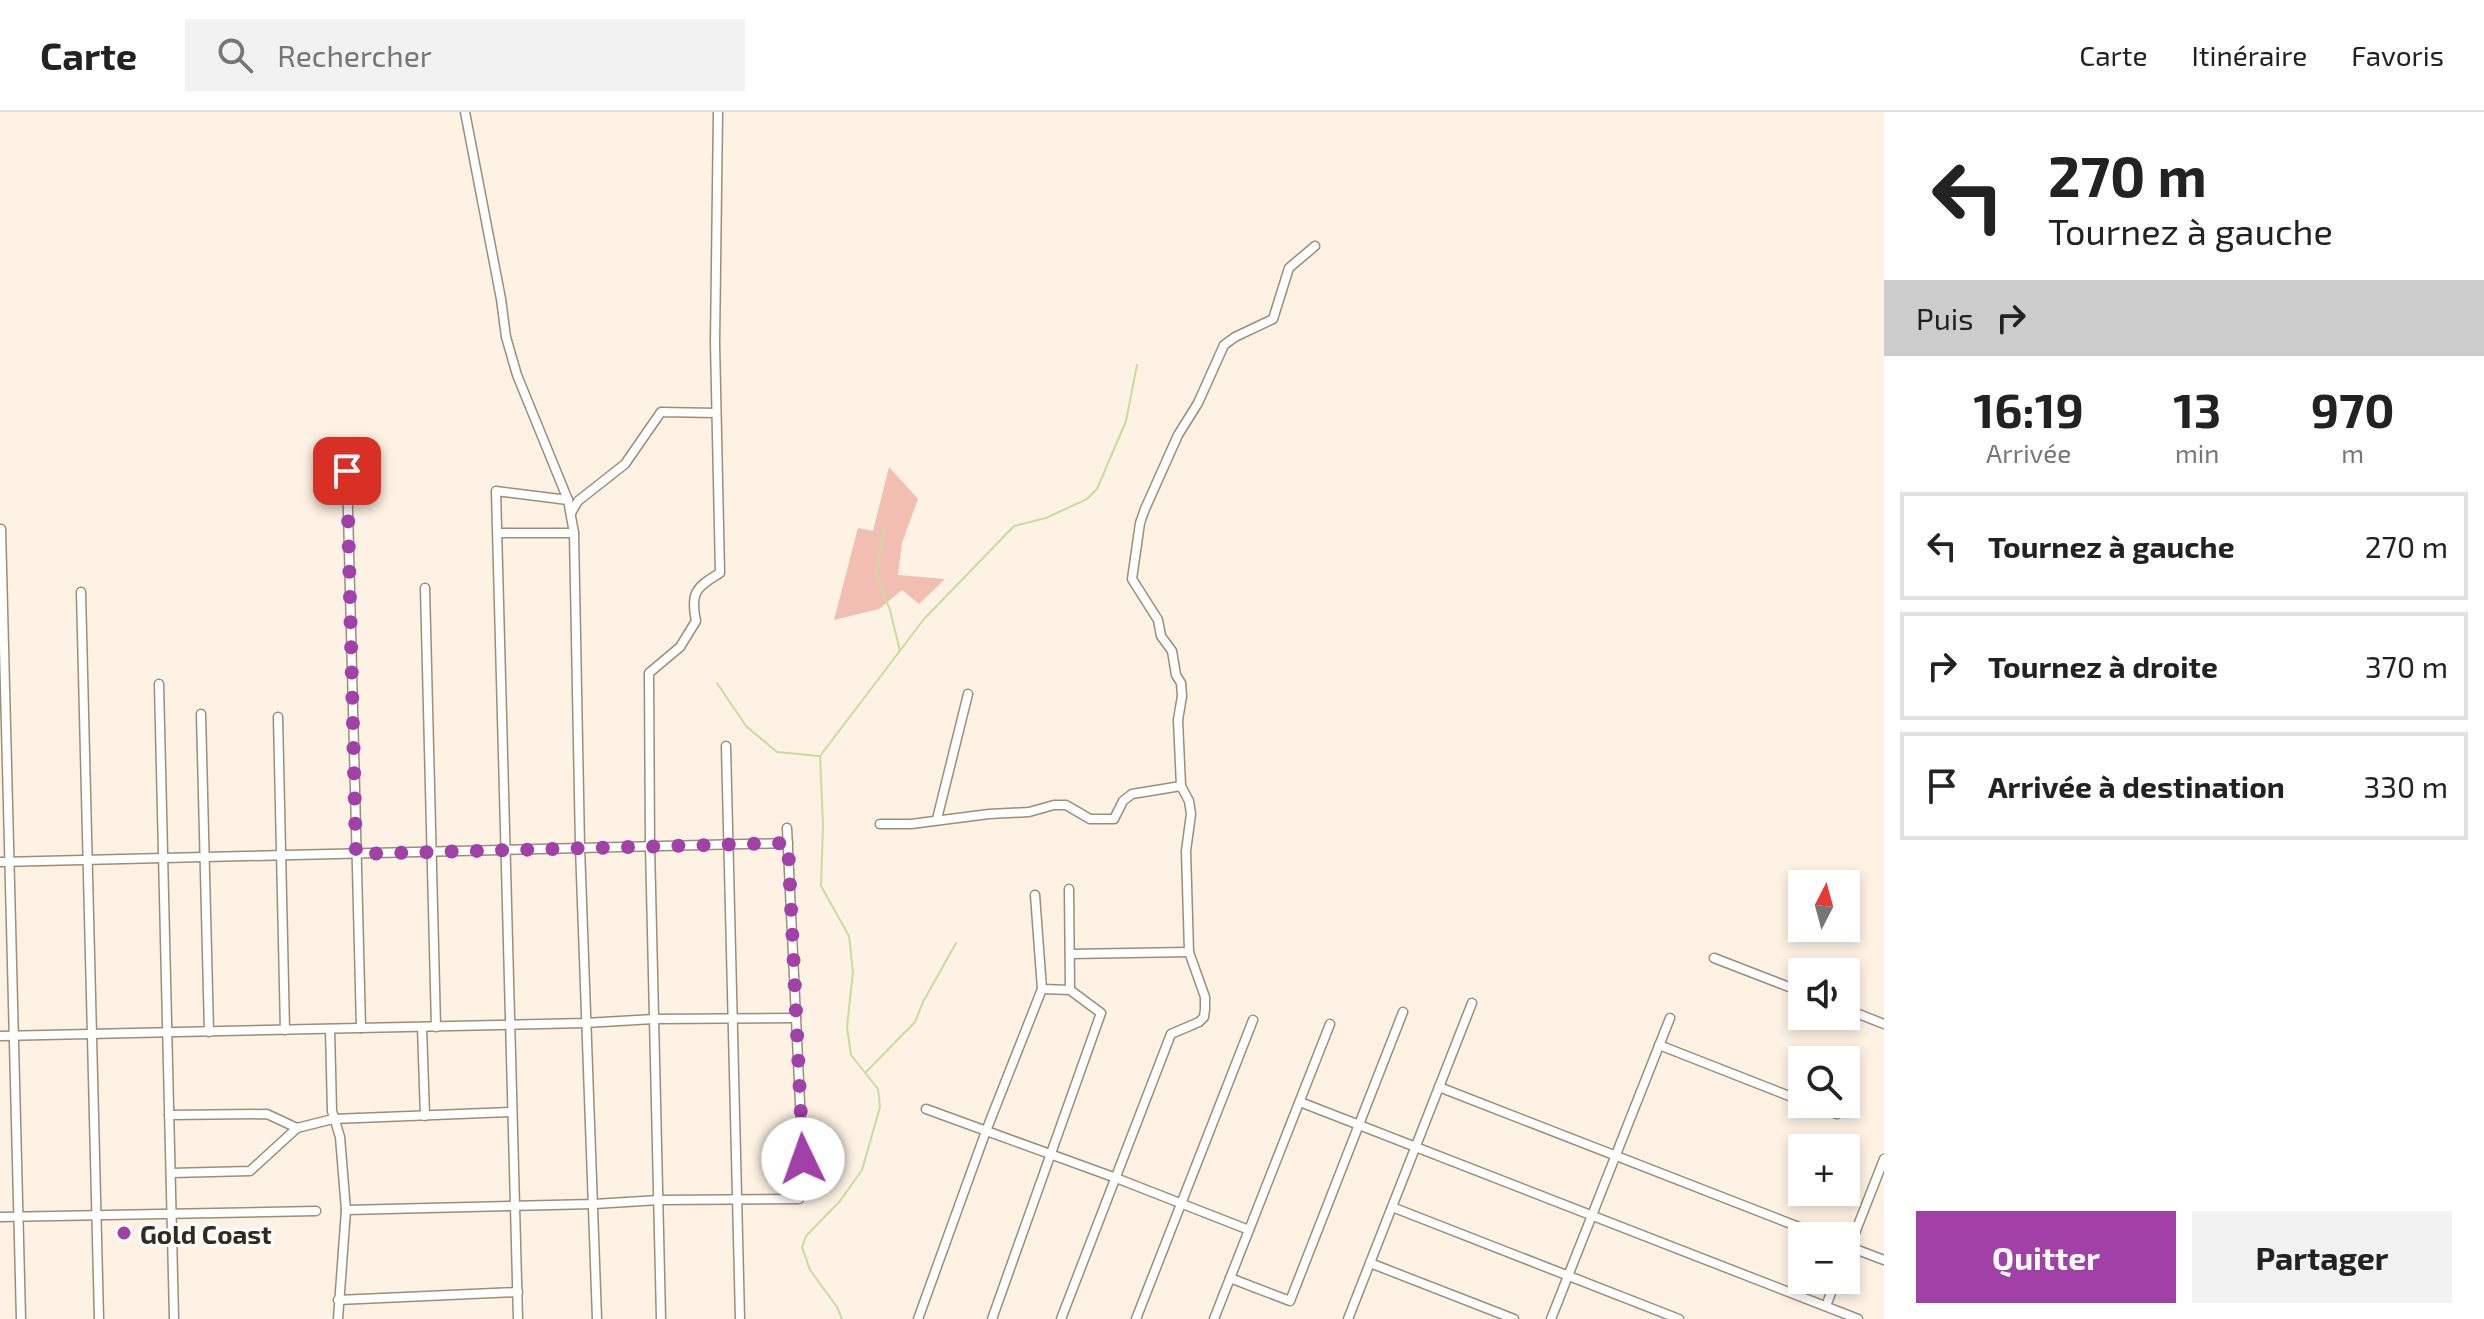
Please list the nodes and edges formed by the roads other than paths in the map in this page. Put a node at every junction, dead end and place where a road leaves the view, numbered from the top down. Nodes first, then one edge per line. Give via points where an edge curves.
1 (465, 112) edge
2 (718, 112) edge
3 (1315, 246) dead end
4 (716, 413) junction
5 (347, 471) dead end
6 (568, 500) junction
7 (571, 514) junction
8 (1, 529) edge
9 (498, 533) junction
10 (574, 533) junction
11 (425, 588) dead end
12 (81, 592) dead end
13 (159, 684) dead end
14 (968, 694) dead end
15 (201, 714) dead end
16 (278, 717) dead end
17 (726, 746) dead end
18 (1181, 786) junction
19 (937, 819) junction
20 (880, 824) dead end
21 (787, 828) dead end
22 (788, 843) junction
23 (650, 845) junction
24 (728, 846) junction
25 (580, 847) junction
26 (505, 851) junction
27 (432, 853) junction
28 (356, 854) junction
29 (281, 856) junction
30 (205, 858) junction
31 (163, 859) junction
32 (87, 860) junction
33 (5, 862) edge
34 (1069, 889) dead end
35 (1035, 895) dead end
36 (1189, 952) junction
37 (1070, 954) junction
38 (1714, 958) dead end
39 (1788, 987) edge
40 (1042, 989) junction
41 (1070, 990) junction
42 (1472, 1003) dead end
43 (1403, 1012) dead end
44 (1860, 1015) edge
45 (796, 1018) junction
46 (1670, 1018) dead end
47 (654, 1019) junction
48 (733, 1020) junction
49 (1253, 1020) dead end
50 (585, 1023) junction
51 (1330, 1024) dead end
52 (1884, 1024) edge
53 (510, 1025) junction
54 (422, 1027) junction
55 (436, 1027) junction
56 (361, 1028) junction
57 (330, 1029) junction
58 (285, 1030) junction
59 (209, 1032) junction
60 (167, 1033) junction
61 (92, 1034) junction
62 (0, 1036) edge
63 (14, 1036) junction
64 (1659, 1045) junction
65 (1439, 1087) junction
66 (1788, 1096) edge
67 (1300, 1102) junction
68 (926, 1109) dead end
69 (512, 1112) junction
70 (169, 1115) junction
71 (425, 1116) junction
72 (333, 1119) junction
73 (1359, 1125) junction
74 (297, 1128) junction
75 (986, 1131) junction
76 (1415, 1147) junction
77 (1050, 1154) junction
78 (1616, 1156) junction
79 (1884, 1159) edge
80 (171, 1173) junction
81 (1116, 1178) junction
82 (804, 1187) dead end
83 (799, 1199) dead end
84 (659, 1200) junction
85 (737, 1201) junction
86 (1181, 1203) junction
87 (594, 1204) junction
88 (514, 1206) junction
89 (1392, 1207) junction
90 (346, 1210) junction
91 (316, 1211) dead end
92 (172, 1213) junction
93 (96, 1215) junction
94 (1592, 1215) junction
95 (0, 1217) edge
96 (18, 1217) junction
97 (1858, 1222) edge
98 (1788, 1223) edge
99 (1249, 1230) junction
100 (1860, 1253) edge
101 (1884, 1260) edge
102 (1370, 1263) junction
103 (1568, 1276) junction
104 (1230, 1278) junction
105 (518, 1292) junction
106 (1831, 1294) edge
107 (338, 1300) junction
108 (1826, 1306) junction
109 (1486, 1308) junction
110 (21, 1319) edge
111 (99, 1319) edge
112 (174, 1319) edge
113 (338, 1319) edge
114 (518, 1319) edge
115 (597, 1319) edge
116 (661, 1319) edge
117 (740, 1319) edge
118 (918, 1319) edge
119 (992, 1319) edge
120 (1061, 1319) edge
121 (1136, 1319) edge
122 (1214, 1319) edge
123 (1348, 1319) edge
124 (1482, 1319) edge
125 (1514, 1319) edge
126 (1551, 1319) edge
127 (1679, 1319) edge
128 (1858, 1319) edge

1 - 6 street via 506,337
2 - 4 street
3 - 18 street via 1289,268 1273,319 1224,345 1140,523 1132,579 1158,620 1181,683
4 - 7 street via 661,412 625,464 578,501
4 - 23 street via 720,573 700,585 692,603 696,621 680,647 649,673
5 - 28 street
6 - 7 street
6 - 9 street via 496,491
7 - 10 street
8 - 33 street
9 - 10 street
9 - 26 street
10 - 25 street
11 - 27 street
12 - 32 street
13 - 31 street
14 - 19 street
15 - 30 street
16 - 29 street
17 - 24 street
18 - 19 street via 1132,794 1114,819 1090,819 1066,805 1054,805
18 - 36 street via 1191,814 1186,851
19 - 20 street
21 - 22 street
22 - 24 street
22 - 45 street
23 - 24 street
23 - 25 street
23 - 47 street
24 - 48 street
25 - 26 street
25 - 50 street
26 - 27 street
26 - 53 street
27 - 28 street
27 - 55 street
28 - 29 street
28 - 56 street
29 - 30 street
29 - 58 street
30 - 31 street
30 - 59 street
31 - 32 street
31 - 60 street
32 - 33 street
32 - 61 street
33 - 63 street
34 - 37 street
35 - 40 street
36 - 37 street
36 - 81 street via 1205,997 1204,1017 1171,1034
37 - 41 street
38 - 39 street
40 - 41 street
40 - 75 street
41 - 77 street via 1101,1013
42 - 65 street
43 - 73 street
44 - 52 street
45 - 48 street
45 - 82 street
46 - 64 street
47 - 48 street
47 - 50 street
47 - 84 street
48 - 85 street
49 - 86 street
50 - 53 street
50 - 87 street
51 - 67 street
53 - 55 street
53 - 69 street
54 - 55 street
54 - 56 street
54 - 71 street
56 - 57 street
57 - 58 street
57 - 72 street
58 - 59 street
59 - 60 street
60 - 61 street
60 - 70 street
61 - 63 street
61 - 93 street
62 - 63 street
63 - 96 street
64 - 66 street
64 - 78 street
65 - 76 street
65 - 78 street
67 - 73 street
67 - 99 street
68 - 75 street
69 - 71 street
69 - 88 street
70 - 74 street via 267,1114
70 - 80 street
71 - 72 street
72 - 74 street
72 - 90 street via 340,1137
73 - 76 street
73 - 104 street via 1290,1301
74 - 80 street via 250,1171
75 - 77 street
75 - 118 street
76 - 89 street
76 - 94 street
77 - 81 street
77 - 119 street
78 - 94 street
78 - 98 street
79 - 97 street
80 - 92 street
81 - 86 street
81 - 120 street
83 - 85 street
84 - 85 street
84 - 87 street
84 - 116 street
85 - 117 street
86 - 99 street
86 - 121 street
87 - 88 street
87 - 115 street
88 - 90 street
88 - 105 street
89 - 102 street
89 - 103 street
90 - 107 street
91 - 92 street
92 - 93 street
92 - 112 street
93 - 96 street
93 - 111 street
94 - 103 street
94 - 108 street
95 - 96 street
96 - 110 street
99 - 104 street
100 - 101 street
102 - 109 street
102 - 123 street
103 - 126 street
103 - 127 street
104 - 122 street
105 - 107 street
105 - 114 street
106 - 108 street
107 - 113 street
108 - 128 street
109 - 124 street
109 - 125 street

